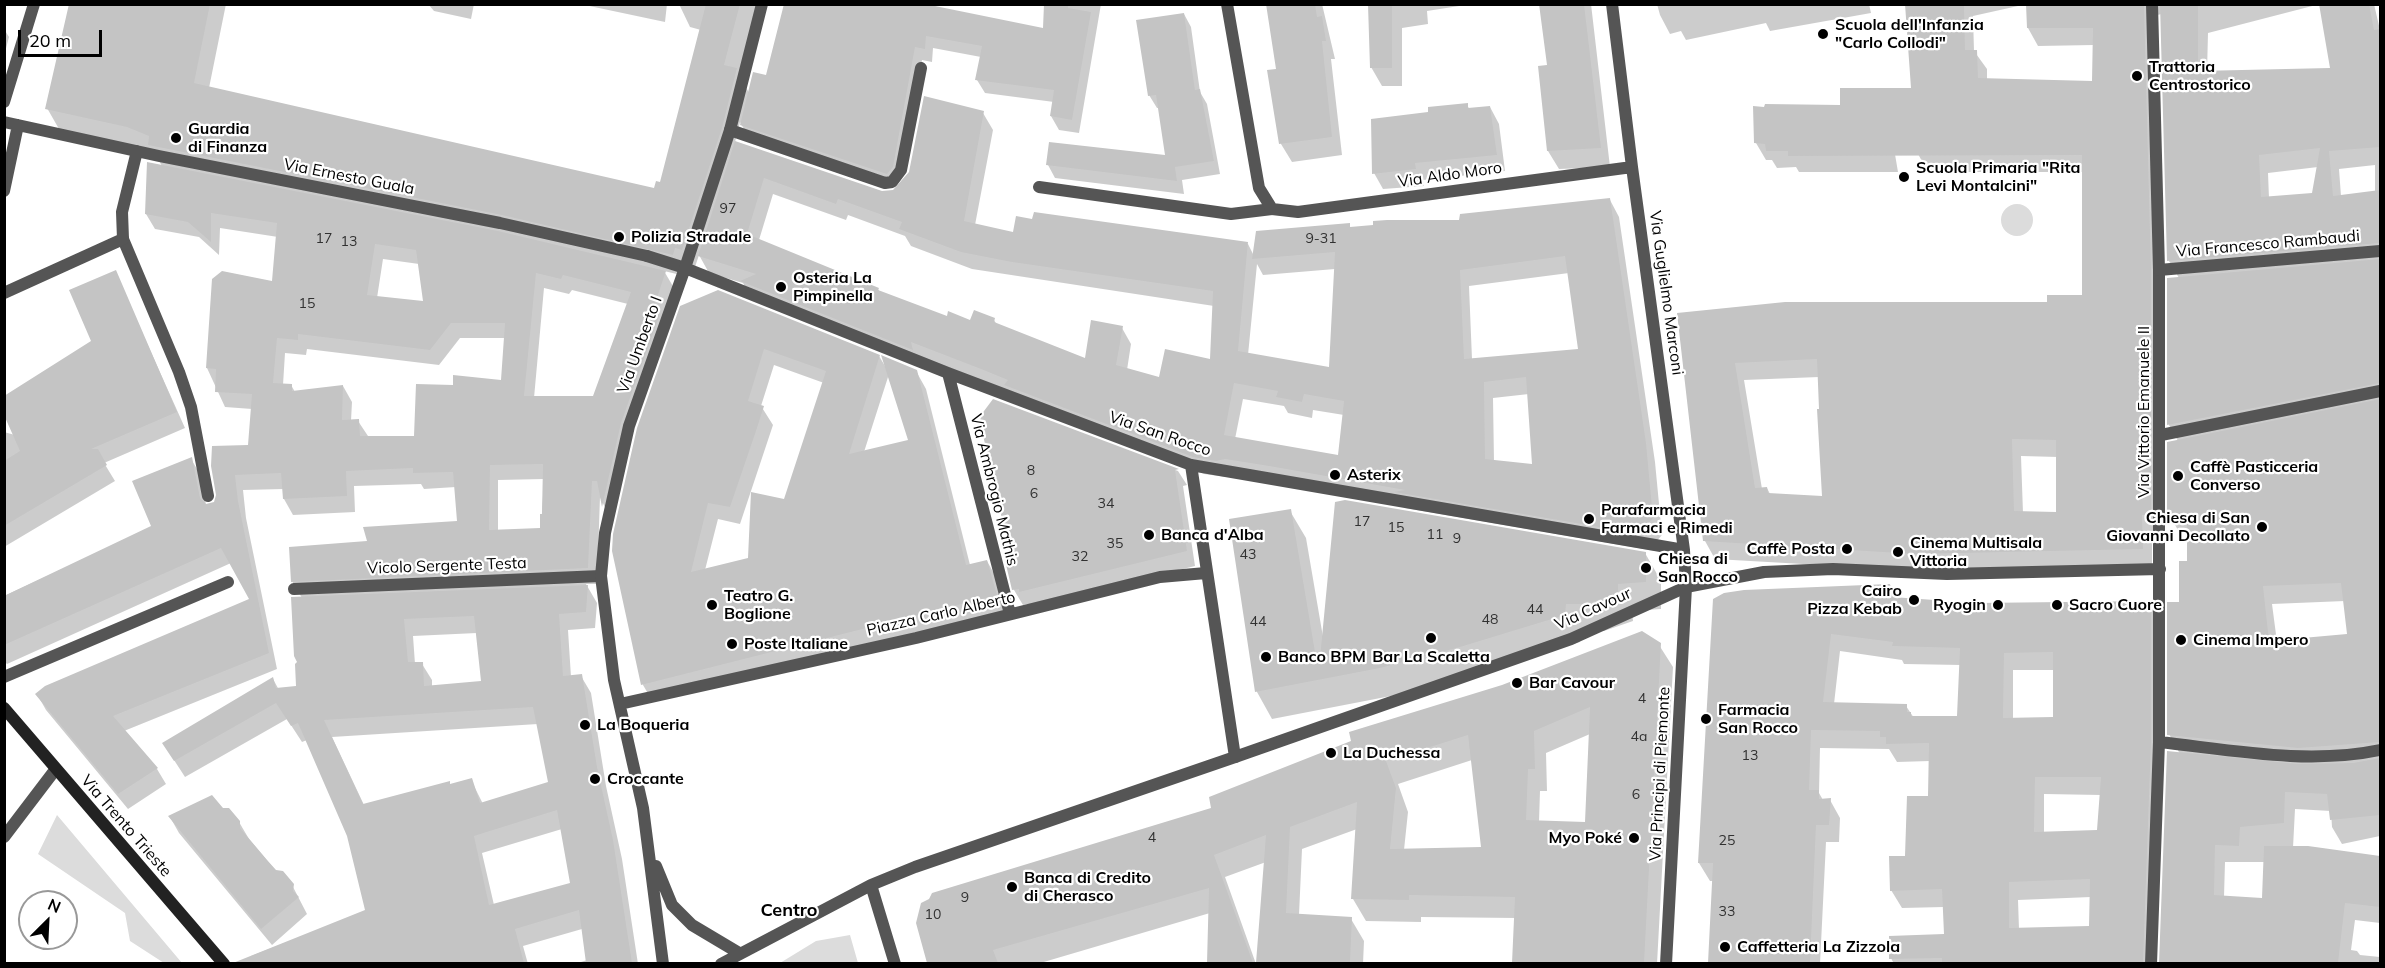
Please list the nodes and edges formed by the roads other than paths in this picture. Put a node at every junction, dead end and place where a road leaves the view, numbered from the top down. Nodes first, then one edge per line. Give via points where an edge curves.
1 (34, 4) edge
2 (762, 4) edge
3 (1227, 4) edge
4 (1612, 4) edge
5 (2152, 4) edge
6 (921, 68) dead end
7 (4, 102) edge
8 (4, 122) edge
9 (18, 125) junction
10 (730, 130) junction
11 (136, 151) junction
12 (1632, 167) junction
13 (1039, 187) dead end
14 (4, 191) edge
15 (1272, 209) junction
16 (123, 239) junction
17 (2380, 251) edge
18 (686, 268) junction
19 (2159, 270) junction
20 (4, 293) edge
21 (948, 373) junction
22 (2380, 391) edge
23 (2161, 435) junction
24 (1191, 465) junction
25 (208, 496) dead end
26 (1684, 550) junction
27 (2160, 569) junction
28 (1206, 573) junction
29 (601, 576) junction
30 (228, 582) dead end
31 (1686, 587) junction
32 (294, 589) dead end
33 (1010, 614) junction
34 (4, 677) edge
35 (620, 704) junction
36 (4, 708) edge
37 (2159, 742) junction
38 (2380, 750) edge
39 (1235, 758) junction
40 (55, 770) junction
41 (7, 835) edge
42 (4, 850) edge
43 (649, 851) junction
44 (871, 885) junction
45 (739, 953) junction
46 (224, 963) edge
47 (663, 963) edge
48 (721, 963) edge
49 (895, 963) edge
50 (1666, 963) edge
51 (2151, 963) edge

1 - 7 street
2 - 10 street, Via Umberto I
3 - 15 street via 1259,188
4 - 12 street, Via Guglielmo Marconi
5 - 19 street, Via Vittorio Emanuele II
6 - 10 street via 901,170 892,182 885,183
8 - 9 street, Via Ernesto Guala
9 - 11 street, Via Ernesto Guala
9 - 14 street
10 - 18 street, Via Umberto I
11 - 16 street via 122,212
11 - 18 street, Via Ernesto Guala via 500,223
12 - 15 street, Via Aldo Moro via 1298,212
12 - 26 street, Via Guglielmo Marconi
13 - 15 street, Via Aldo Moro via 1231,214
16 - 20 street
16 - 25 street via 179,372
17 - 19 street, Via Francesco Rambaudi
18 - 21 street, Via San Rocco
18 - 29 street, Via Umberto I via 629,426 605,533
19 - 23 street, Via Vittorio Emanuele II
21 - 24 street, Via San Rocco
21 - 33 street, Via Ambrogio Mathis
22 - 23 street
23 - 27 street, Via Vittorio Emanuele II
24 - 26 street, Via San Rocco
24 - 28 street
26 - 31 street, Via Guglielmo Marconi
27 - 31 street, Via Cavour via 1947,574 1833,569 1764,572
27 - 37 street, Via Vittorio Emanuele II
28 - 33 street, Piazza Carlo Alberto via 1160,577
28 - 39 street
29 - 32 street, Vicolo Sergente Testa
29 - 35 street, Via Umberto I
30 - 34 street
31 - 39 street, Via Cavour via 1570,639
31 - 50 street, Via Principi di Piemonte
33 - 35 street, Piazza Carlo Alberto
35 - 43 street
36 - 40 main road, Via Trento Trieste
37 - 38 street via 2290,756 2356,755
37 - 51 street, Via Vittorio Emanuele II
39 - 44 street via 962,850
40 - 41 street
40 - 46 main road, Via Trento Trieste
41 - 42 street
43 - 45 street via 672,905 692,925
43 - 47 street
44 - 45 street
44 - 49 street
45 - 48 street

